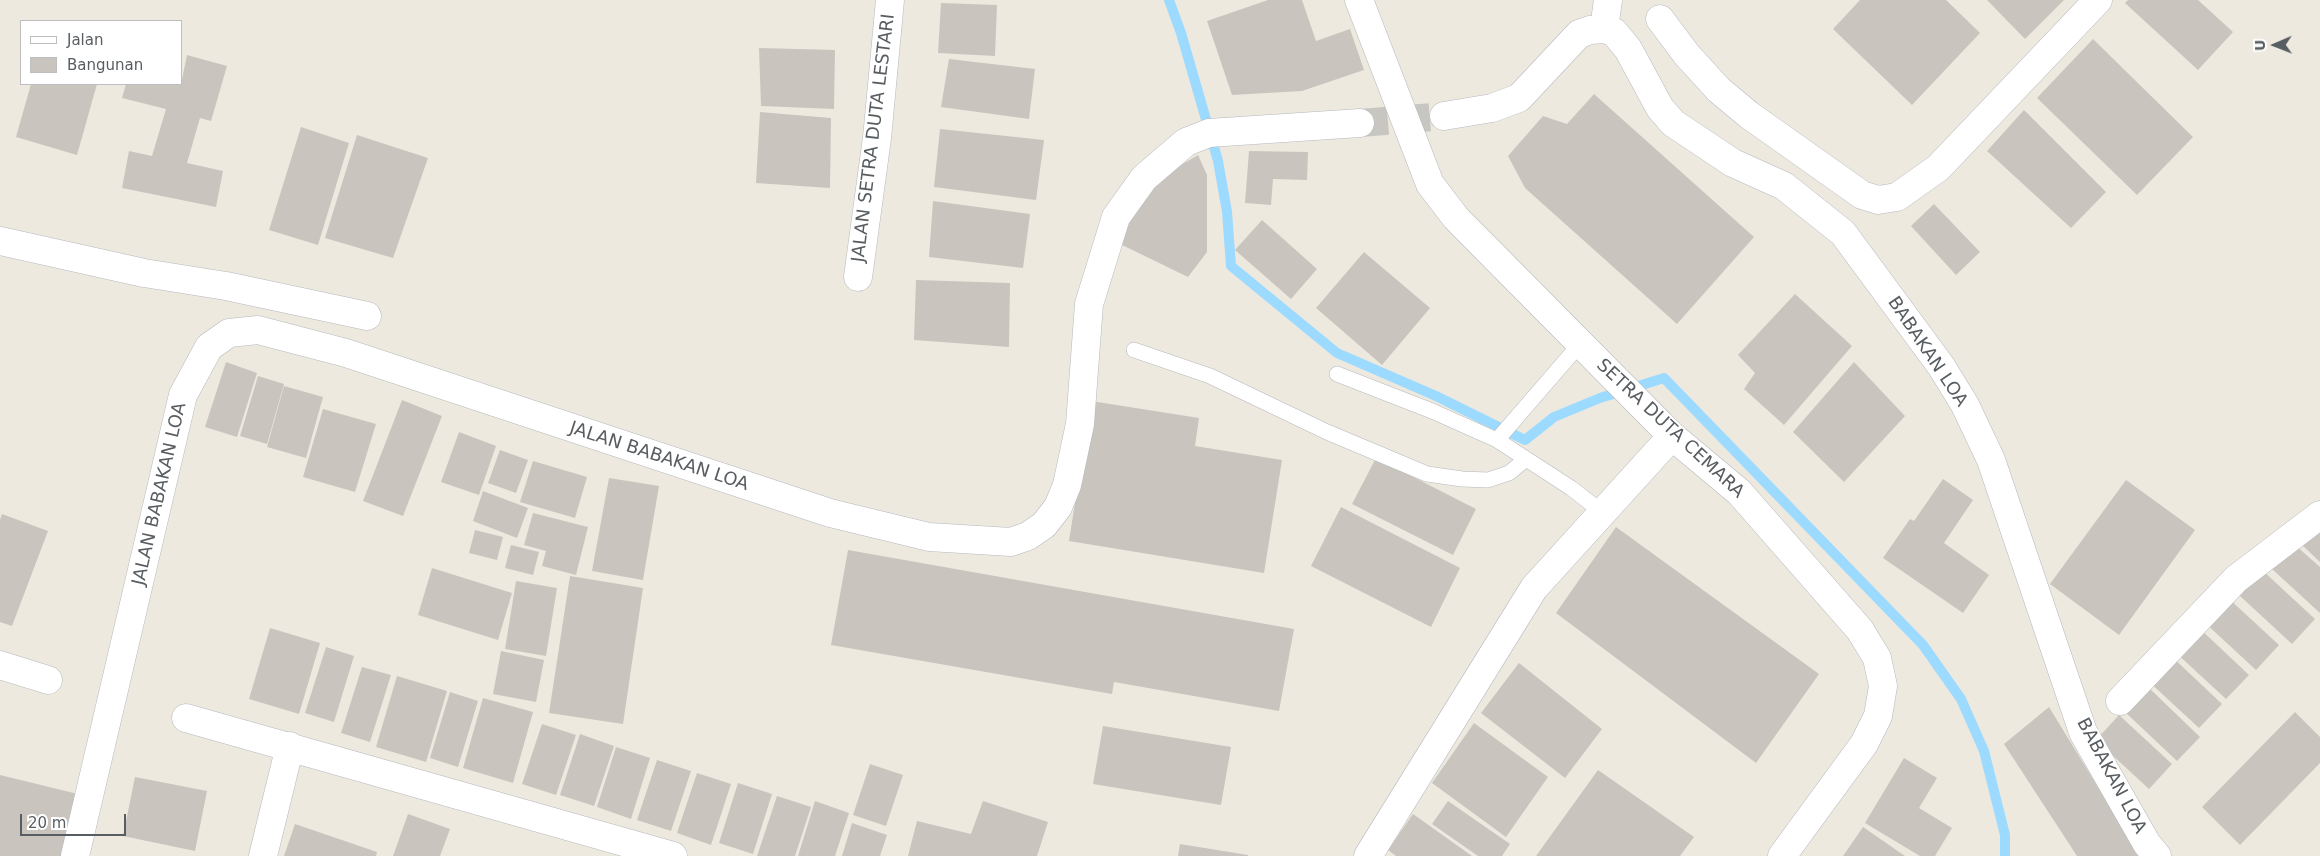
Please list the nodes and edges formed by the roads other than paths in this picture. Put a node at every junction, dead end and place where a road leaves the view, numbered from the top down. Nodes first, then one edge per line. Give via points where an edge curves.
1 (890, 0) edge
2 (1359, 0) edge
3 (1608, 0) edge
4 (2098, 0) edge
5 (1660, 19) dead end
6 (1604, 29) junction
7 (1444, 116) tunnel mouth
8 (1360, 123) tunnel mouth
9 (0, 241) edge
10 (858, 277) dead end
11 (367, 316) dead end
12 (1580, 344) junction
13 (1134, 350) dead end
14 (1337, 374) dead end
15 (1672, 436) junction
16 (1497, 440) junction
17 (1526, 459) junction
18 (1602, 512) junction
19 (2320, 515) edge
20 (0, 665) edge
21 (48, 680) dead end
22 (2120, 701) dead end
23 (186, 718) dead end
24 (290, 746) junction
25 (75, 856) edge
26 (263, 856) edge
27 (673, 856) edge
28 (1368, 856) edge
29 (1782, 856) edge
30 (2157, 856) edge

1 - 10 street, JALAN SETRA DUTA LESTARI via 877,138
2 - 12 street, SETRA DUTA CEMARA via 1430,184 1456,218
3 - 6 street
4 - 5 street via 1938,168 1897,197 1878,200 1862,196 1749,115 1719,90
6 - 7 street via 1579,34 1519,98 1492,108
6 - 30 street, BABAKAN LOA via 1614,32 1628,49 1660,108 1673,123 1733,163 1790,190 1843,233 1941,366 1965,405 1991,460 2084,732 2147,844
8 - 25 street, JALAN BABAKAN LOA via 1209,133 1186,142 1144,178 1116,217 1088,304 1080,424 1066,485 1058,506 1044,525 1011,542 929,537 830,513 346,354 258,330 229,333 210,346 183,395
9 - 11 street via 144,273 226,286
12 - 15 street, SETRA DUTA CEMARA
12 - 16 lane
13 - 17 lane via 1210,376 1327,432 1427,474 1488,480 1509,474
14 - 16 lane via 1408,400
15 - 18 street
15 - 29 street, SETRA DUTA CEMARA via 1739,492 1860,630 1877,658 1883,686 1878,716 1864,744
16 - 17 lane
17 - 18 lane
18 - 28 street via 1534,588
19 - 22 street via 2236,580
20 - 21 street
23 - 24 street
24 - 26 street
24 - 27 street

